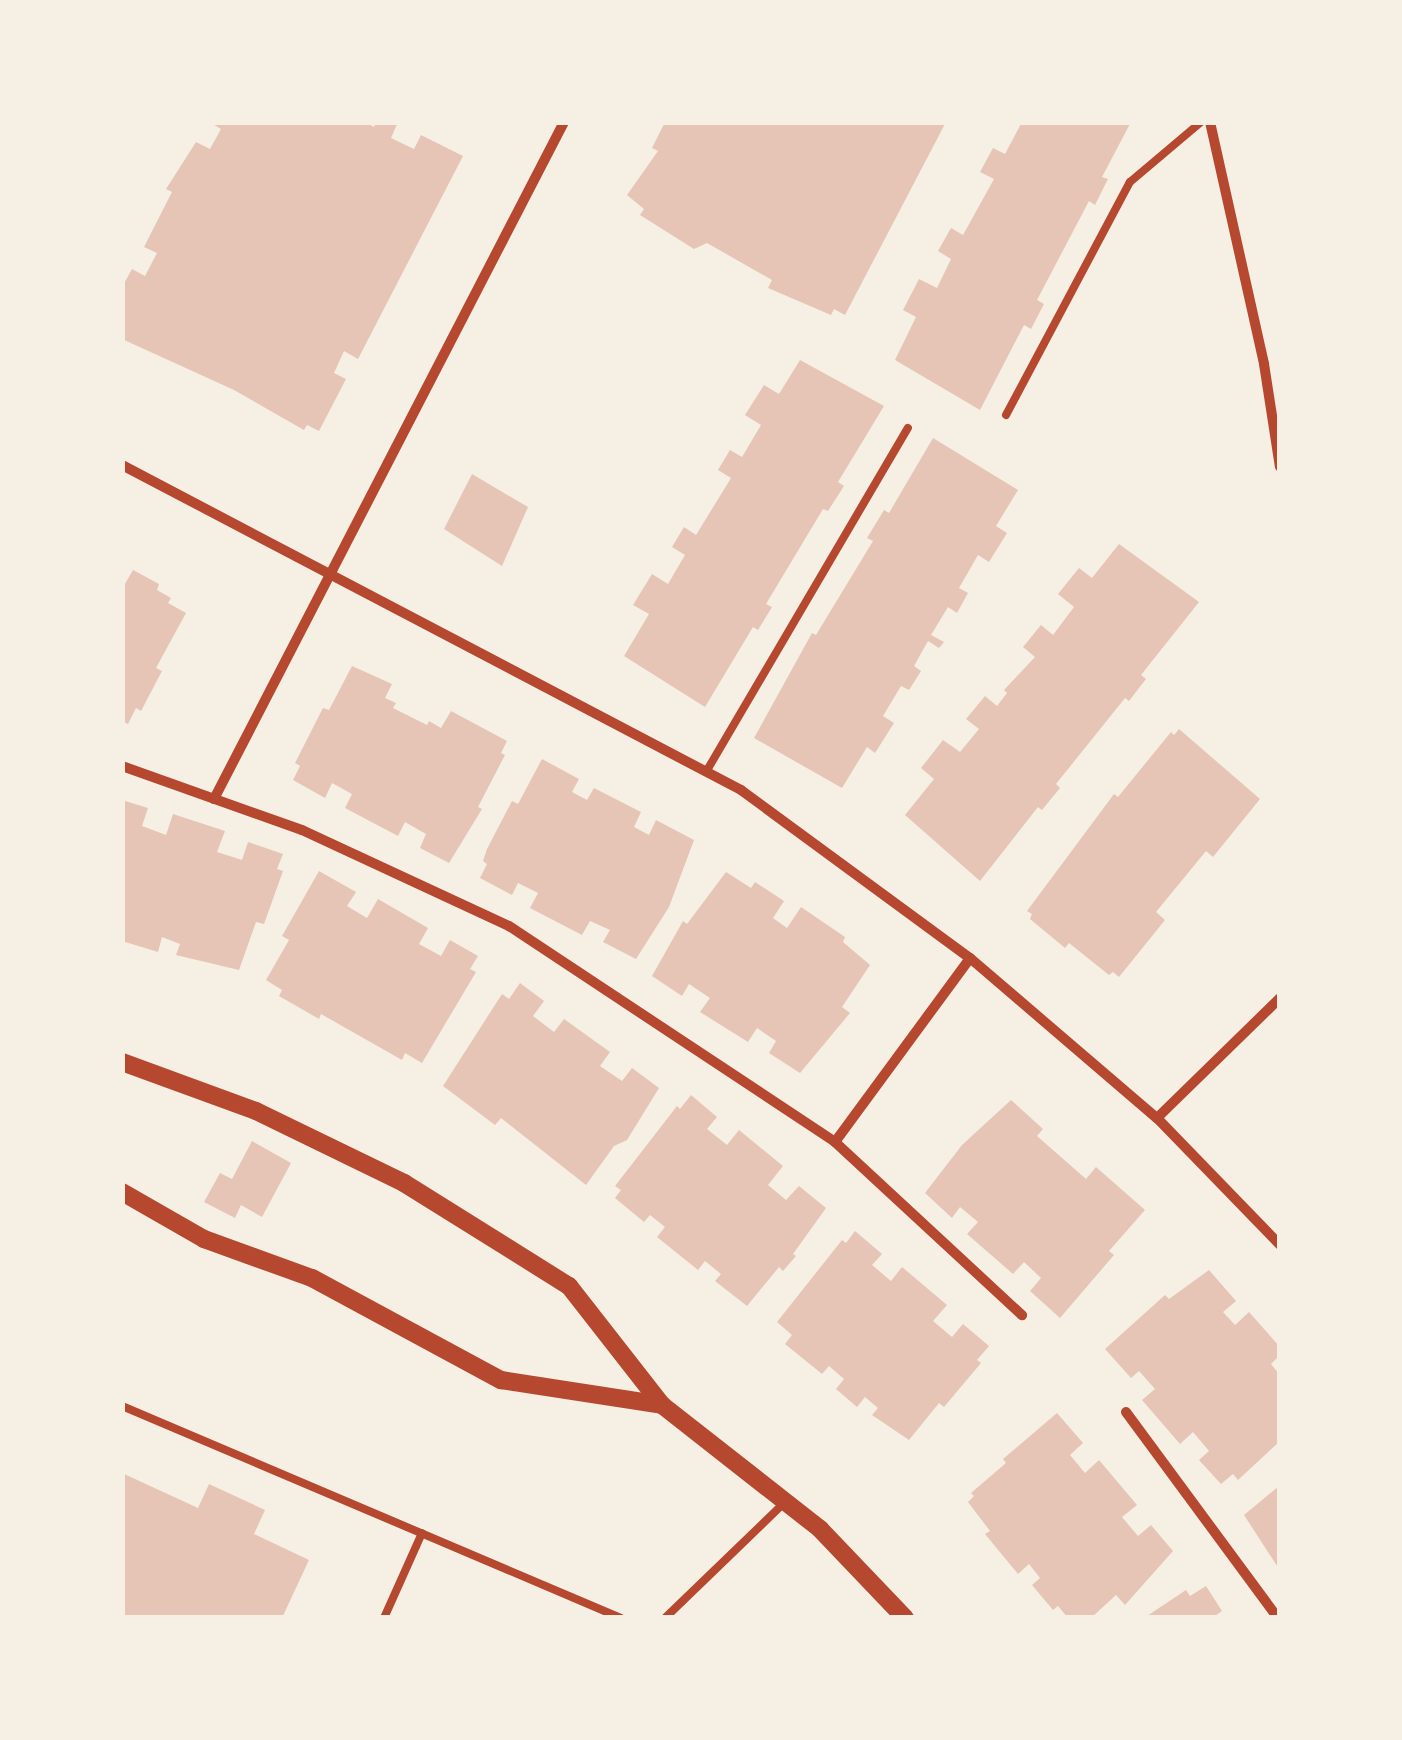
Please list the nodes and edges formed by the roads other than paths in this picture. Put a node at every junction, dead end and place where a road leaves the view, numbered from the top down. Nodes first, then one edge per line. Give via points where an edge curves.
1 (564, 122) edge
2 (1201, 122) edge
3 (1210, 122) edge
4 (1006, 416) dead end
5 (908, 428) dead end
6 (122, 465) edge
7 (1280, 467) edge
8 (326, 576) junction
9 (122, 766) edge
10 (706, 772) junction
11 (214, 799) junction
12 (970, 958) junction
13 (1280, 998) edge
14 (122, 1062) edge
15 (1157, 1118) junction
16 (834, 1142) junction
17 (122, 1192) edge
18 (1280, 1245) edge
19 (1022, 1315) dead end
20 (122, 1406) edge
21 (662, 1406) junction
22 (1126, 1412) dead end
23 (785, 1502) junction
24 (422, 1533) junction
25 (384, 1618) edge
26 (621, 1618) edge
27 (665, 1618) edge
28 (905, 1618) edge
29 (1278, 1618) edge

1 - 8 street
2 - 4 lane via 1130,182
3 - 7 street
5 - 10 lane
6 - 8 street
8 - 10 street
8 - 11 street
9 - 11 street
10 - 12 street via 741,790
11 - 16 street via 302,830 509,926
12 - 15 street
12 - 16 street
13 - 15 street
14 - 21 street via 256,1111 404,1183 569,1286
15 - 18 street
16 - 19 street
17 - 21 street via 204,1239 312,1278 501,1380
20 - 24 lane
21 - 23 street
22 - 29 street
23 - 27 lane
23 - 28 street
24 - 25 lane
24 - 26 lane

